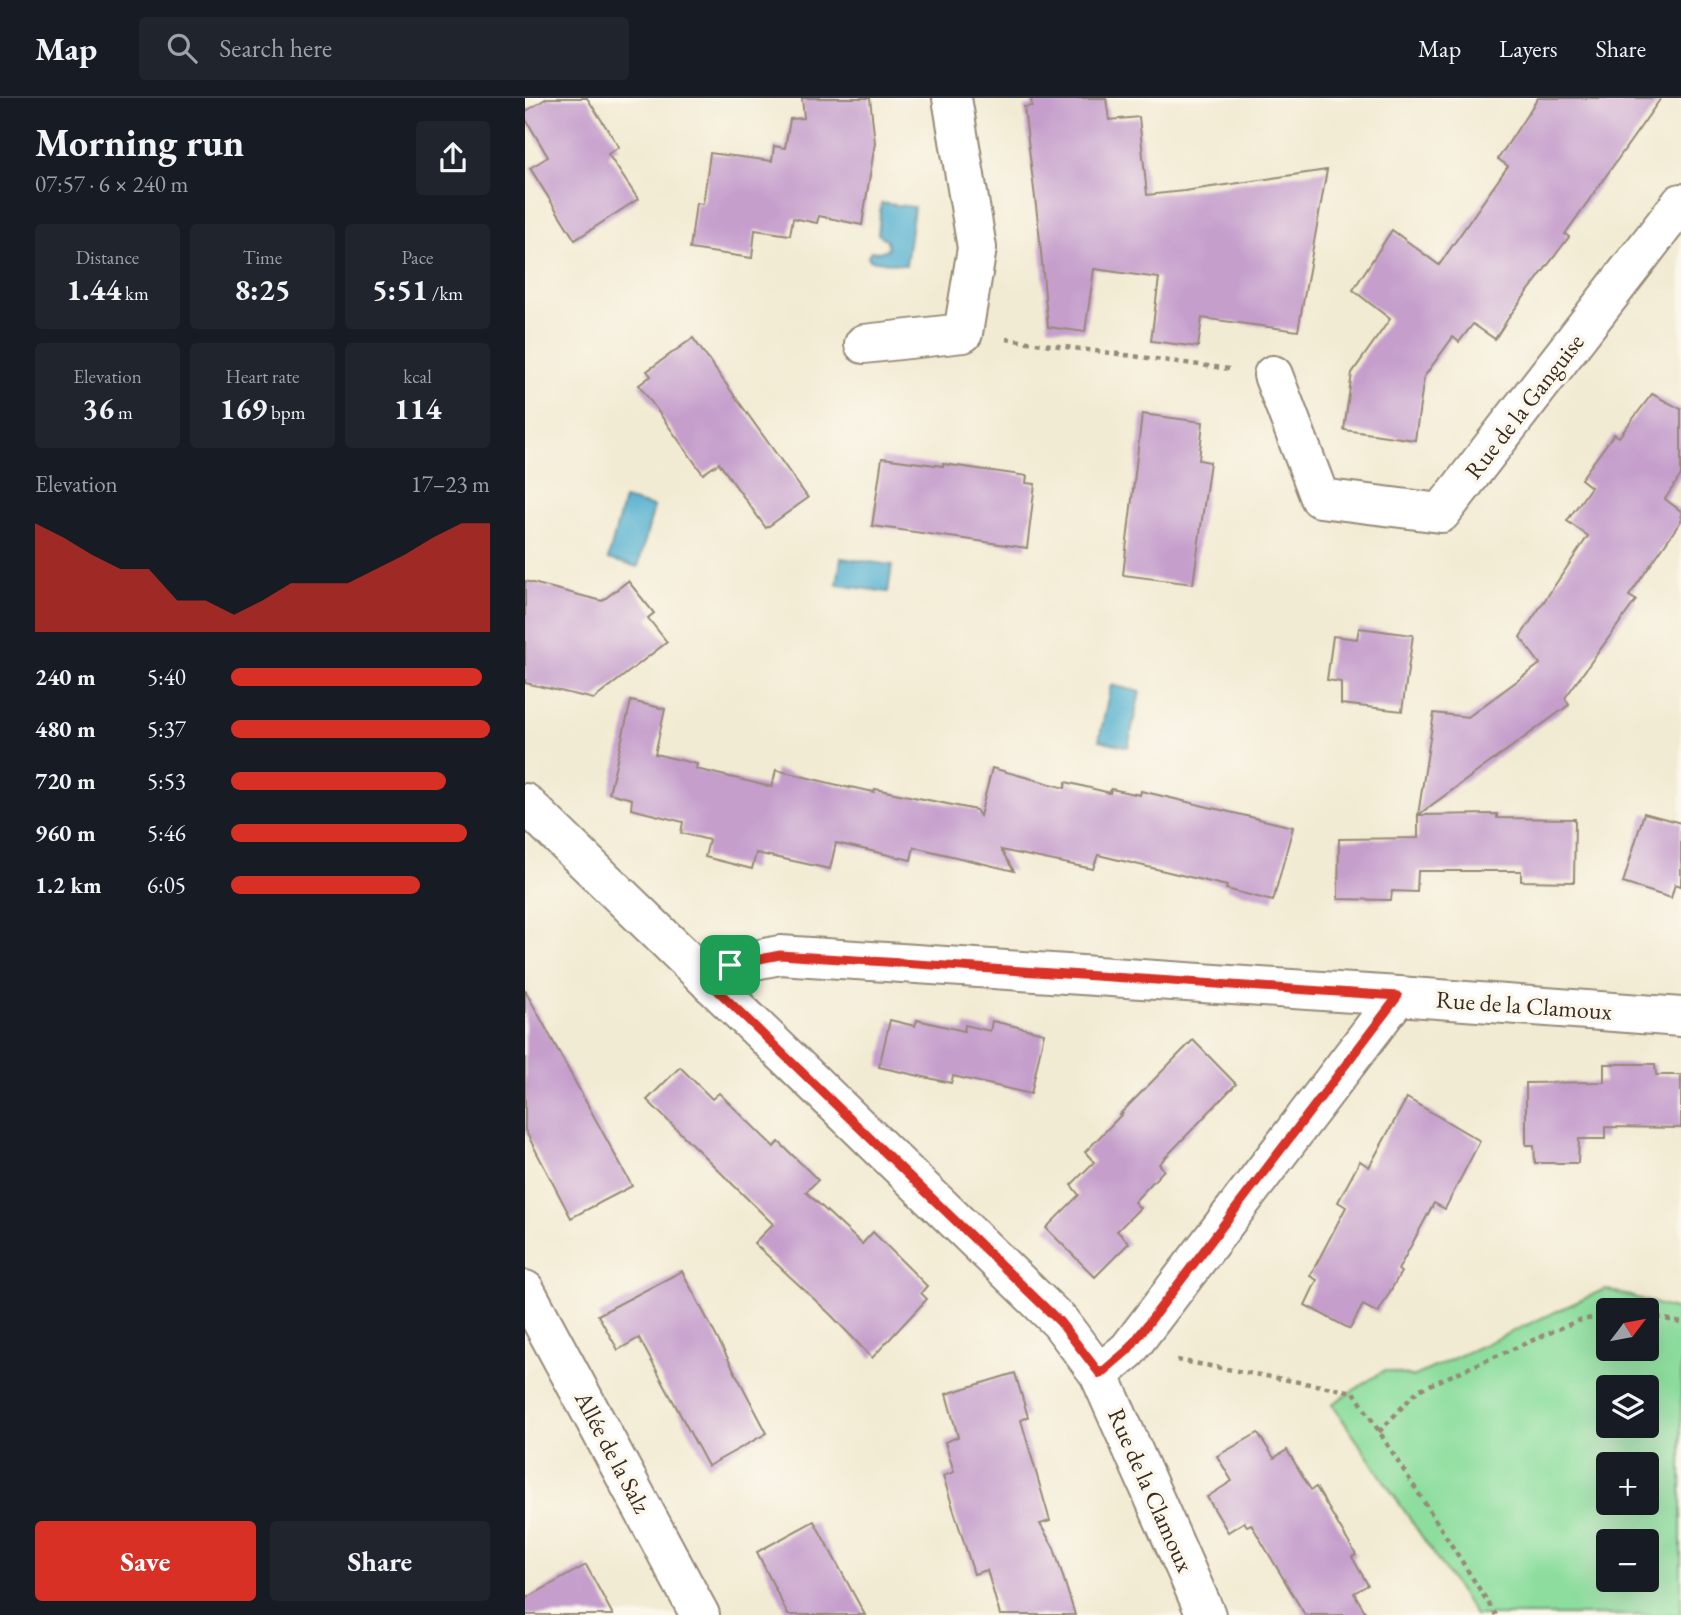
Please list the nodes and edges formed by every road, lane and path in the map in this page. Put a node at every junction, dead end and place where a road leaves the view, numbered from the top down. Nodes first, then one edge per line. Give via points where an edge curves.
1 (952, 98) edge
2 (1681, 203) edge
3 (963, 333) junction
4 (864, 344) dead end
5 (1273, 375) joint
6 (525, 803) edge
7 (711, 984) junction
8 (1398, 996) junction
9 (1681, 1017) edge
10 (525, 1290) edge
11 (1596, 1317) edge
12 (1659, 1318) edge
13 (1681, 1324) edge
14 (1114, 1362) junction
15 (1379, 1432) junction
16 (700, 1615) edge
17 (1206, 1615) edge
18 (1496, 1615) edge

1 - 3 street via 977,247
2 - 5 street, Rue de la Ganguise via 1441,513 1320,498
3 - 4 street
3 - 5 path
6 - 7 street, Rue de la Clamoux
7 - 8 street, Rue de la Clamoux via 730,965 780,955
7 - 14 street, Rue de la Clamoux via 1060,1322
8 - 9 street, Rue de la Clamoux
8 - 14 street
10 - 16 street, Allée de la Salz
11 - 15 path via 1577,1321 1418,1390
12 - 13 path
14 - 15 path via 1354,1392
14 - 17 street, Rue de la Clamoux
15 - 18 path

